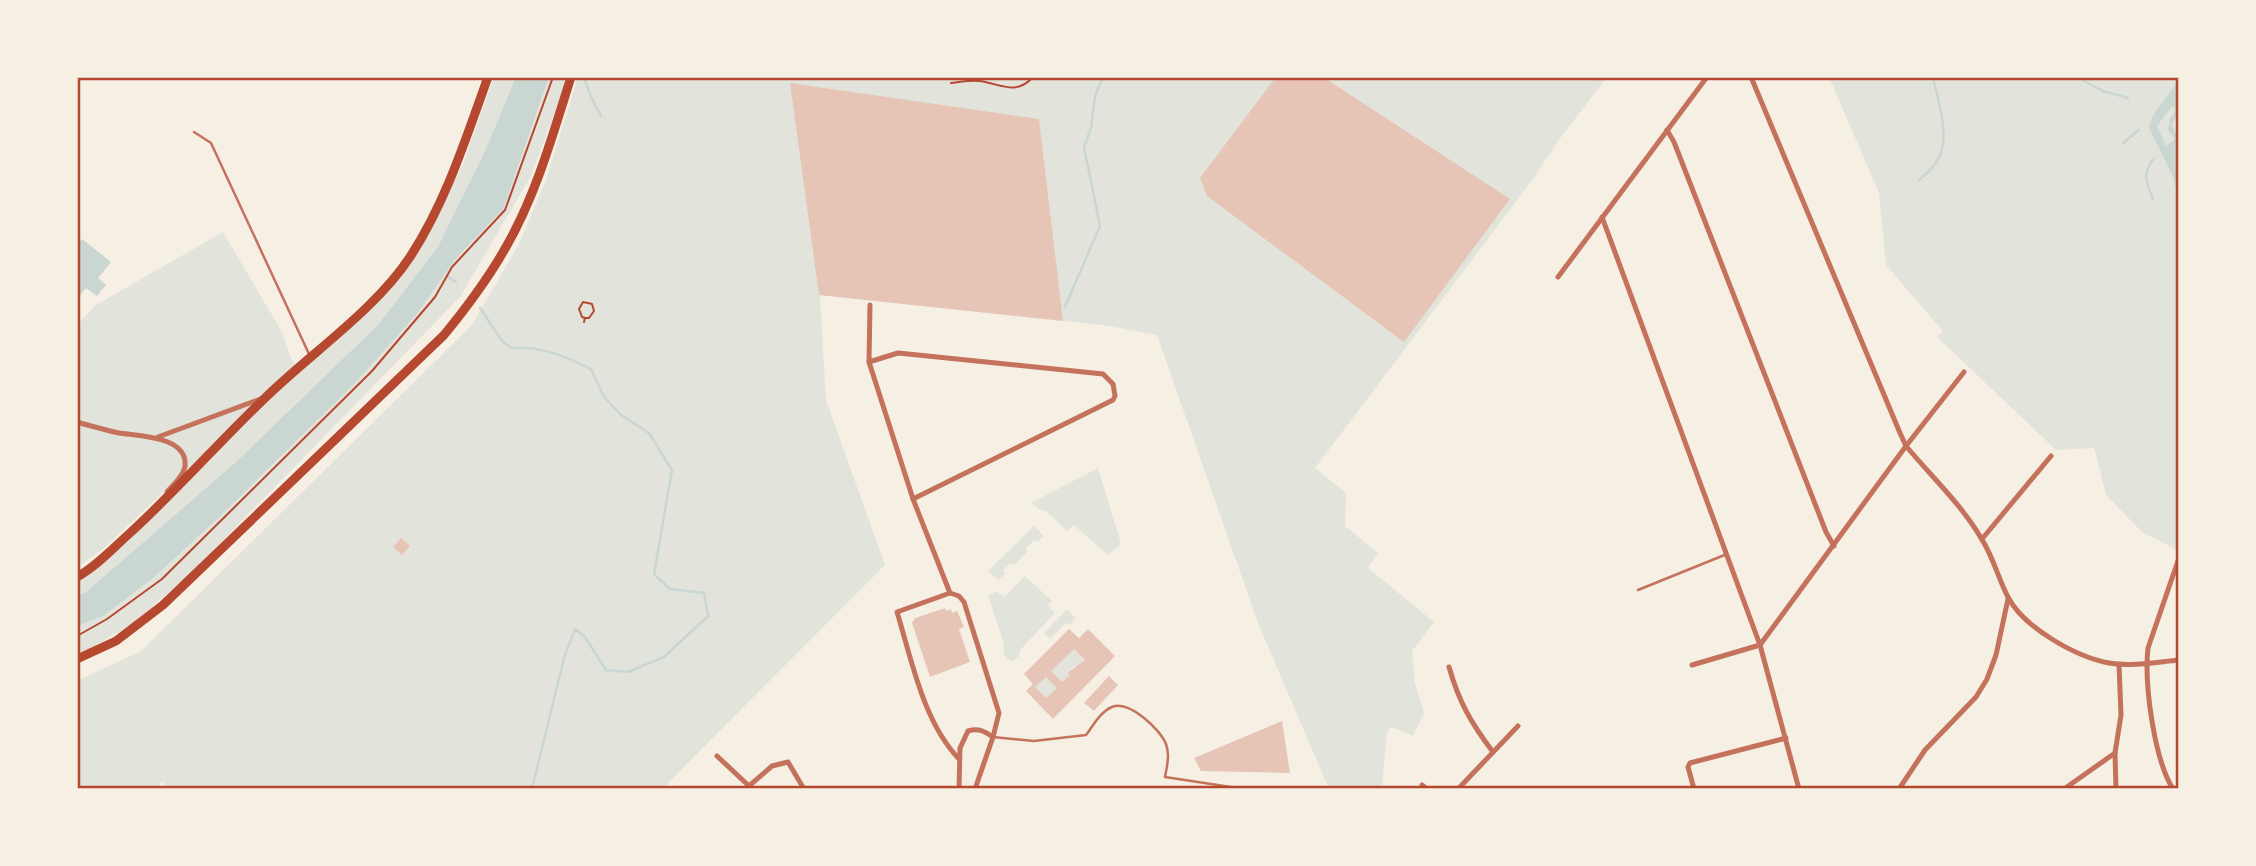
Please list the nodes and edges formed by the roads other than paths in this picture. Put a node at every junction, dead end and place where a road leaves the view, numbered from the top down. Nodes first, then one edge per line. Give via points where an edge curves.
1 (488, 77) edge
2 (572, 77) edge
3 (1707, 77) edge
4 (1751, 77) edge
5 (1667, 130) junction
6 (194, 132) dead end
7 (1602, 217) junction
8 (1558, 276) dead end
9 (870, 305) dead end
10 (311, 357) junction
11 (869, 362) junction
12 (1964, 372) dead end
13 (267, 396) junction
14 (77, 422) edge
15 (158, 438) junction
16 (1906, 446) junction
17 (2050, 456) dead end
18 (913, 499) junction
19 (143, 521) junction
20 (1982, 539) junction
21 (1834, 546) junction
22 (1727, 554) junction
23 (2179, 558) edge
24 (77, 577) edge
25 (1638, 590) dead end
26 (950, 593) junction
27 (2008, 598) junction
28 (1760, 645) junction
29 (77, 659) edge
30 (2179, 660) edge
31 (2146, 662) junction
32 (2119, 664) junction
33 (1692, 665) dead end
34 (1449, 667) dead end
35 (1518, 726) dead end
36 (993, 737) junction
37 (1786, 738) junction
38 (1493, 752) junction
39 (2115, 753) junction
40 (717, 756) dead end
41 (959, 759) junction
42 (804, 789) edge
43 (959, 789) edge
44 (975, 789) edge
45 (1244, 789) edge
46 (1458, 789) edge
47 (1694, 789) edge
48 (1799, 789) edge
49 (1899, 789) edge
50 (2064, 789) edge
51 (2116, 789) edge
52 (2173, 789) edge

1 - 10 main road via 456,168 408,259
2 - 29 main road via 536,183 507,245 444,335 163,605 117,641
3 - 5 street
4 - 16 street
5 - 7 street
5 - 21 street
6 - 10 lane via 211,143
7 - 8 street
7 - 22 street
9 - 11 street
10 - 13 main road
11 - 18 street
11 - 18 street via 898,353 1103,374 1114,384 1112,400
12 - 16 street
13 - 15 street
13 - 19 main road
14 - 15 street
15 - 19 street via 181,450 185,466
16 - 20 street
16 - 21 street
17 - 20 street
18 - 26 street
19 - 24 main road
20 - 27 street
21 - 28 street
22 - 25 lane
22 - 28 street
23 - 31 street
26 - 36 street via 964,602 999,713
26 - 41 street via 897,612 926,704
27 - 32 street via 2053,640 2089,658
27 - 49 street via 1987,679 1976,697 1925,750
28 - 33 street
28 - 37 street
30 - 31 street
31 - 32 street
31 - 52 street via 2155,741
32 - 39 street via 2121,715
34 - 38 street via 1472,724
35 - 38 street
36 - 41 street via 985,731 968,731
36 - 44 street
36 - 45 lane via 1034,740 1086,735 1110,708 1122,705 1162,735 1168,754 1165,777
37 - 47 street via 1690,763
37 - 48 street
38 - 46 street
39 - 50 street
39 - 51 street
40 - 42 street via 749,786 772,766 788,762
41 - 43 street

